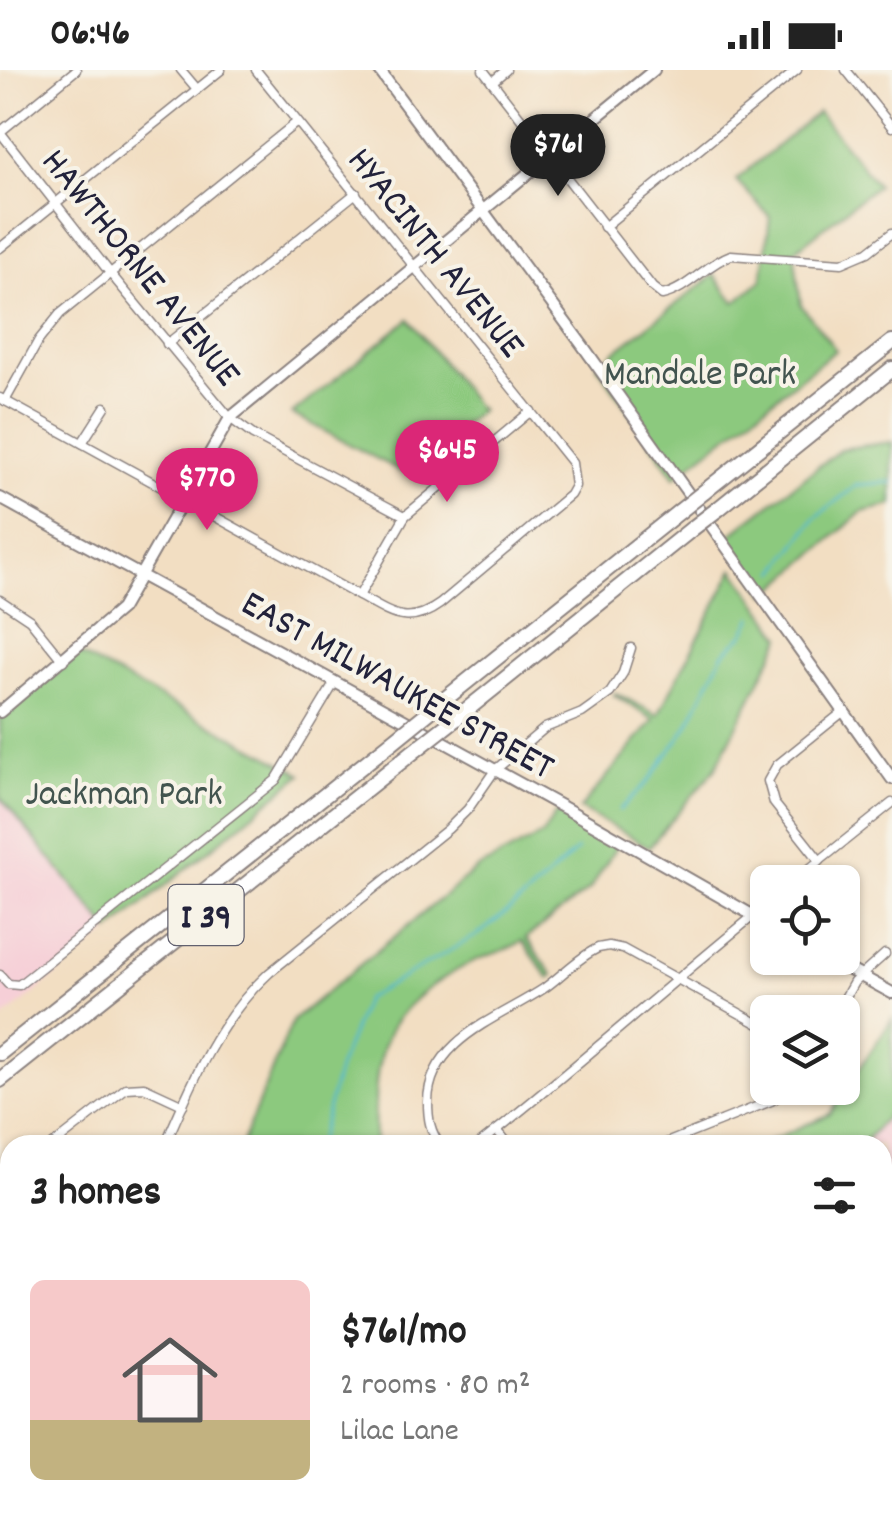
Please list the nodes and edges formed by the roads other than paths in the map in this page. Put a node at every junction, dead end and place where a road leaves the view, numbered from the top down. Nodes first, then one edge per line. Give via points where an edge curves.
1 (76, 70) edge
2 (181, 70) edge
3 (221, 70) edge
4 (256, 70) edge
5 (379, 70) edge
6 (483, 70) edge
7 (506, 70) edge
8 (654, 70) edge
9 (798, 70) edge
10 (846, 70) edge
11 (492, 82) junction
12 (197, 89) junction
13 (889, 116) edge
14 (297, 122) junction
15 (892, 127) edge
16 (0, 132) edge
17 (548, 156) junction
18 (356, 193) junction
19 (56, 202) junction
20 (483, 210) junction
21 (604, 227) junction
22 (892, 233) edge
23 (0, 248) edge
24 (415, 267) junction
25 (110, 273) junction
26 (892, 342) edge
27 (167, 344) junction
28 (892, 369) edge
29 (2, 399) edge
30 (105, 408) dead end
31 (532, 411) junction
32 (230, 418) junction
33 (82, 443) junction
34 (0, 498) edge
35 (184, 499) junction
36 (404, 516) junction
37 (142, 576) junction
38 (359, 596) junction
39 (0, 600) edge
40 (631, 648) dead end
41 (63, 661) junction
42 (335, 682) junction
43 (844, 711) junction
44 (0, 712) edge
45 (495, 770) junction
46 (892, 779) edge
47 (892, 803) edge
48 (820, 861) junction
49 (815, 865) edge
50 (750, 915) edge
51 (750, 918) edge
52 (884, 954) dead end
53 (0, 975) edge
54 (860, 975) junction
55 (675, 978) junction
56 (892, 993) edge
57 (848, 995) edge
58 (750, 1019) edge
59 (0, 1053) edge
60 (0, 1080) edge
61 (182, 1105) junction
62 (761, 1105) edge
63 (497, 1130) junction
64 (66, 1135) edge
65 (169, 1135) edge
66 (434, 1135) edge
67 (491, 1135) edge
68 (501, 1135) edge
69 (686, 1135) edge

1 - 16 street
2 - 12 street
3 - 12 street
4 - 14 street, HYACINTH AVENUE
5 - 20 main road
6 - 11 street
7 - 11 street
8 - 17 main road
9 - 21 street
10 - 13 street
11 - 17 street
12 - 19 street
13 - 15 street
14 - 18 street, HYACINTH AVENUE
14 - 25 street
16 - 19 street, HAWTHORNE AVENUE
17 - 20 main road
17 - 21 street
18 - 24 street, HYACINTH AVENUE
18 - 27 street
19 - 23 street
19 - 25 street, HAWTHORNE AVENUE
20 - 24 main road
20 - 43 main road
21 - 22 street via 662,295 731,255 842,263
24 - 31 street, HYACINTH AVENUE
24 - 32 main road
25 - 27 street, HAWTHORNE AVENUE
25 - 29 street via 48,326
26 - 59 highway, I 39, bridge
27 - 32 street, HAWTHORNE AVENUE
28 - 60 highway, I 39, bridge
29 - 33 street
30 - 33 street
31 - 36 street
31 - 38 street, HYACINTH AVENUE via 574,469 575,486 553,512 423,615 405,618
32 - 35 main road
32 - 36 street, HAWTHORNE AVENUE
33 - 35 street
34 - 37 main road, EAST MILWAUKEE STREET
35 - 37 main road
35 - 38 street
36 - 38 street
37 - 41 main road via 112,620
37 - 42 main road, EAST MILWAUKEE STREET
39 - 41 street via 30,620
40 - 45 street via 610,693 550,725
41 - 44 main road
42 - 45 main road, EAST MILWAUKEE STREET
42 - 53 street via 276,780 19,985
43 - 46 main road
43 - 48 street via 777,765 768,781 774,804
45 - 50 main road, EAST MILWAUKEE STREET
45 - 61 street via 460,819 248,994 219,1030
47 - 48 street
48 - 49 street
51 - 55 street
52 - 54 street
54 - 56 main road
54 - 57 street
55 - 58 street
55 - 63 street
55 - 66 street via 618,947 588,954 480,1026 439,1062 428,1107
61 - 64 street via 151,1090 126,1088
61 - 65 street
62 - 69 street
63 - 67 street
63 - 68 street

